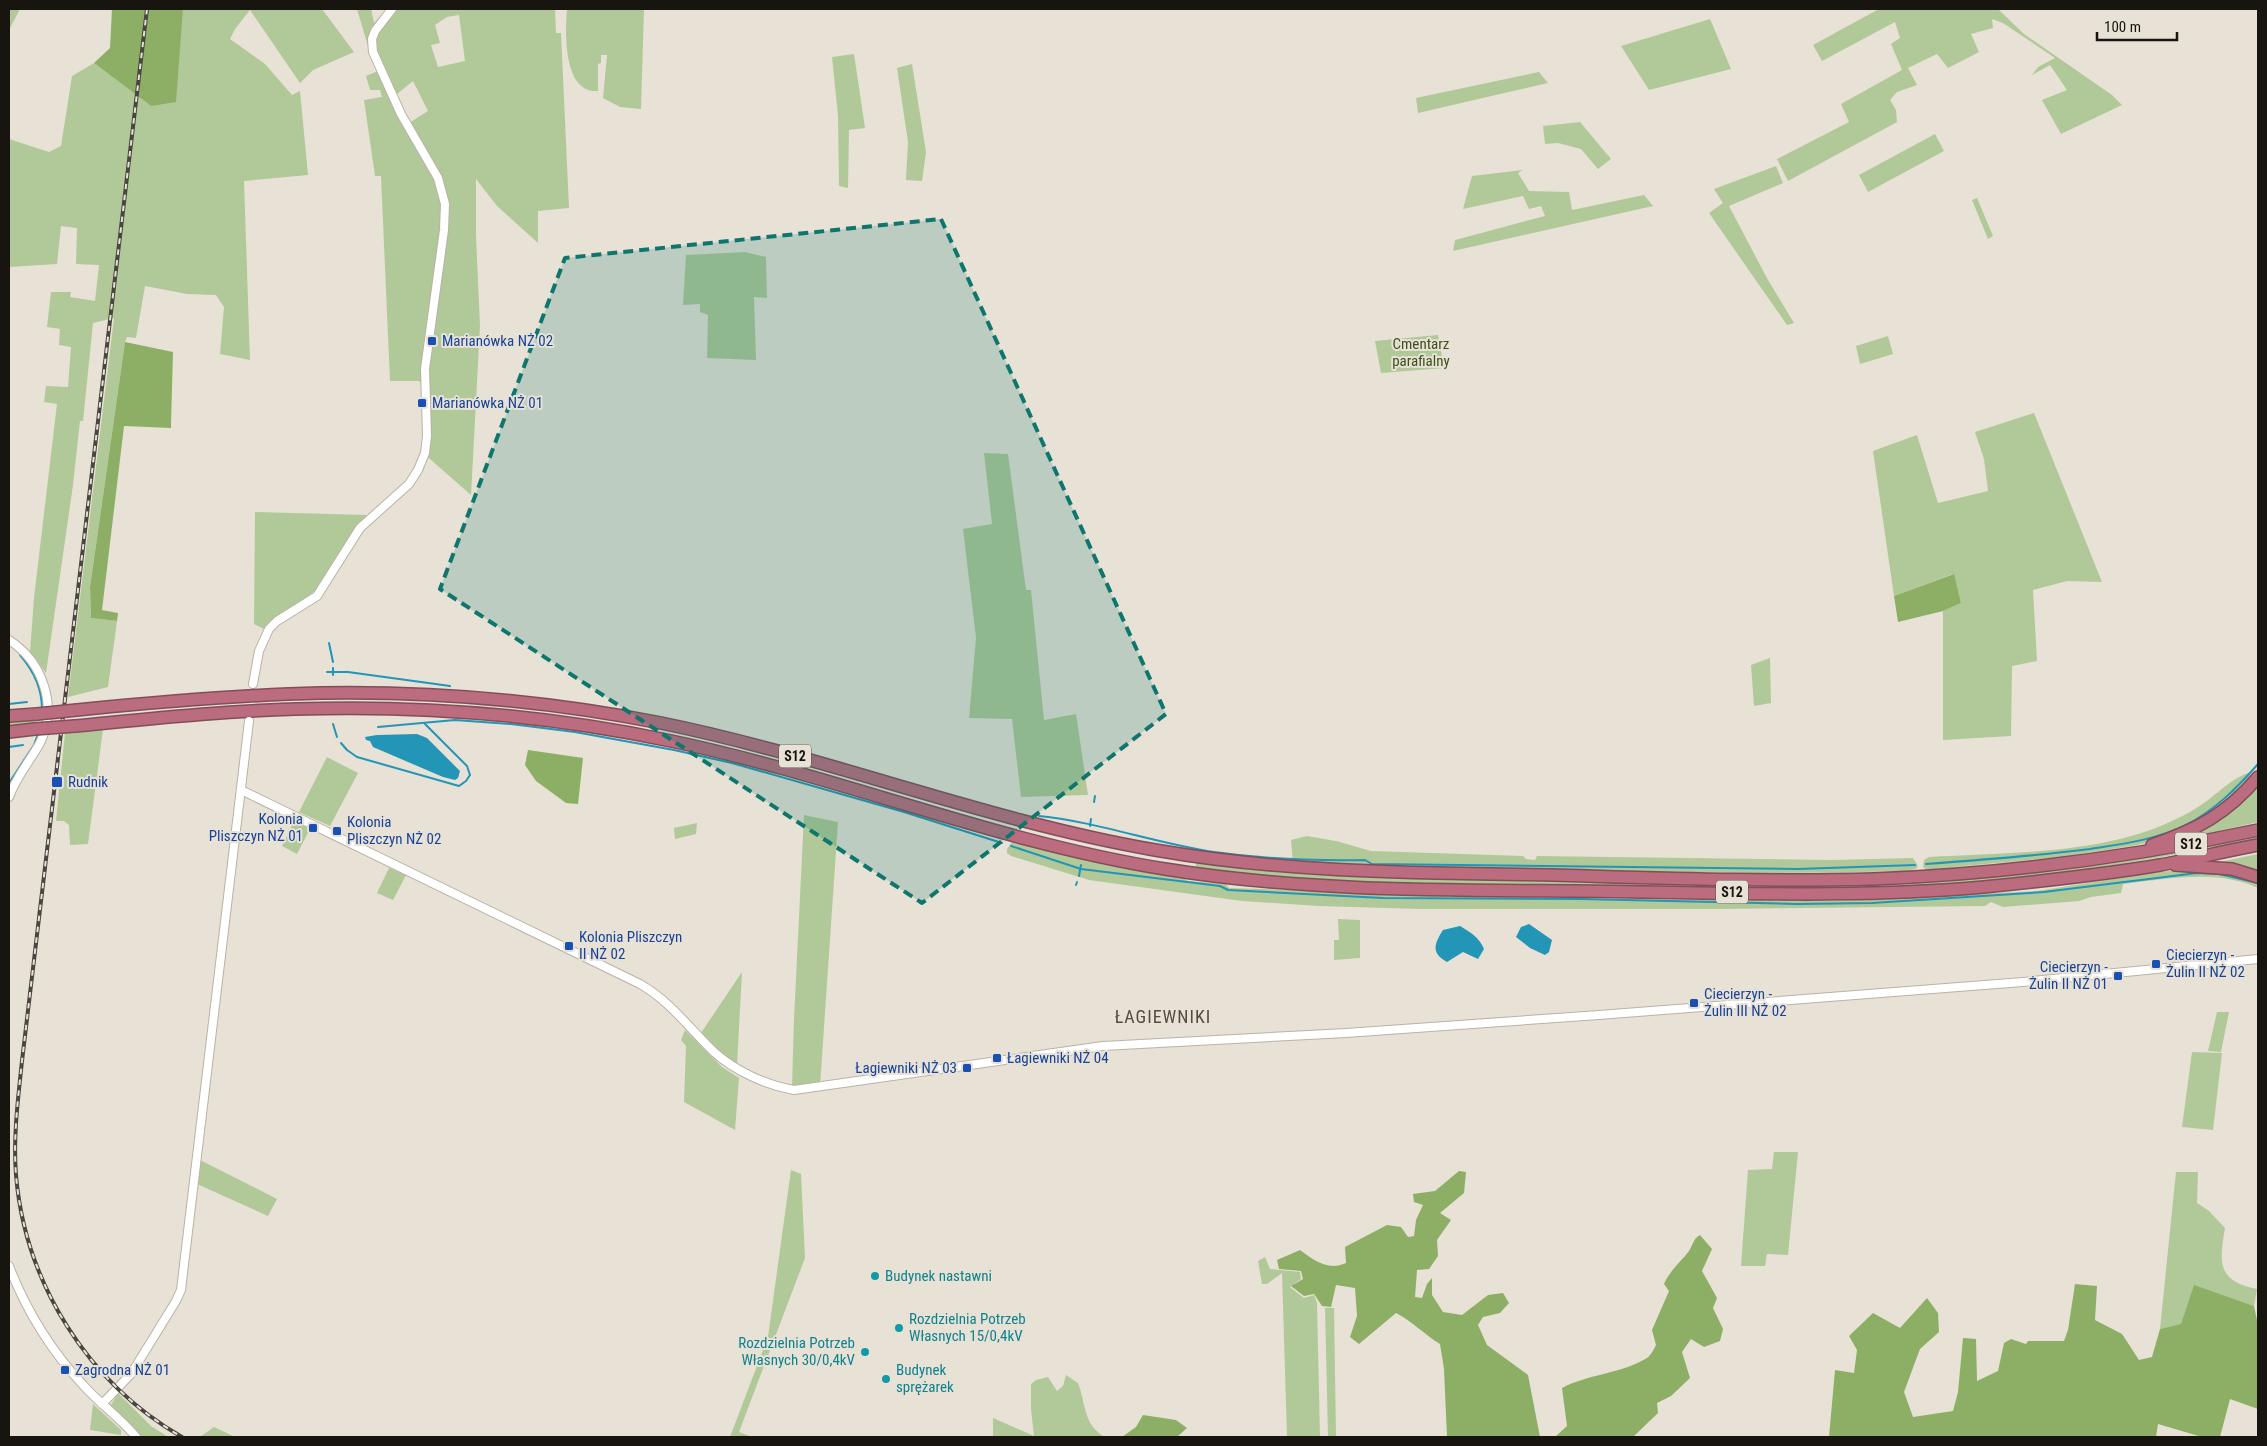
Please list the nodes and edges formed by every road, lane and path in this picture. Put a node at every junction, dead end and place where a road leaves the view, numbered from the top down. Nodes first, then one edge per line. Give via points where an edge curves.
1 (392, 9) edge
2 (9, 640) edge
3 (253, 684) dead end
4 (9, 716) edge
5 (249, 721) dead end
6 (9, 732) edge
7 (2258, 777) edge
8 (241, 790) junction
9 (9, 797) edge
10 (2258, 830) edge
11 (2258, 845) edge
12 (2122, 856) junction
13 (2164, 864) junction
14 (2258, 877) edge
15 (2258, 959) edge
16 (9, 1266) edge
17 (102, 1404) junction
18 (136, 1437) edge

1 - 3 street via 375,31 373,52 402,114 438,178 445,208 425,369 425,450 412,481 360,528 317,596 269,630 259,651
2 - 9 street via 37,669 47,704 42,737
4 - 12 highway, S12, bridge via 217,698 342,693 455,696 549,705 738,740 978,810 1090,838 1187,855 1316,869 1784,880 1874,879 1980,872
5 - 8 street
6 - 13 highway, S12, bridge via 212,713 346,708 448,711 540,719 640,735 739,757 1006,834 1092,855 1190,873 1282,883 1475,890 1882,893 1989,886
7 - 12 highway via 2233,804 2197,828
8 - 15 street via 640,984 669,1004 732,1066 794,1090 1100,1046 1354,1033 1608,1014 2023,982
8 - 17 street via 181,1290 131,1374
10 - 12 highway, S12
11 - 13 highway, S12
13 - 14 highway via 2232,869
16 - 17 street via 26,1305 53,1348
17 - 18 street

